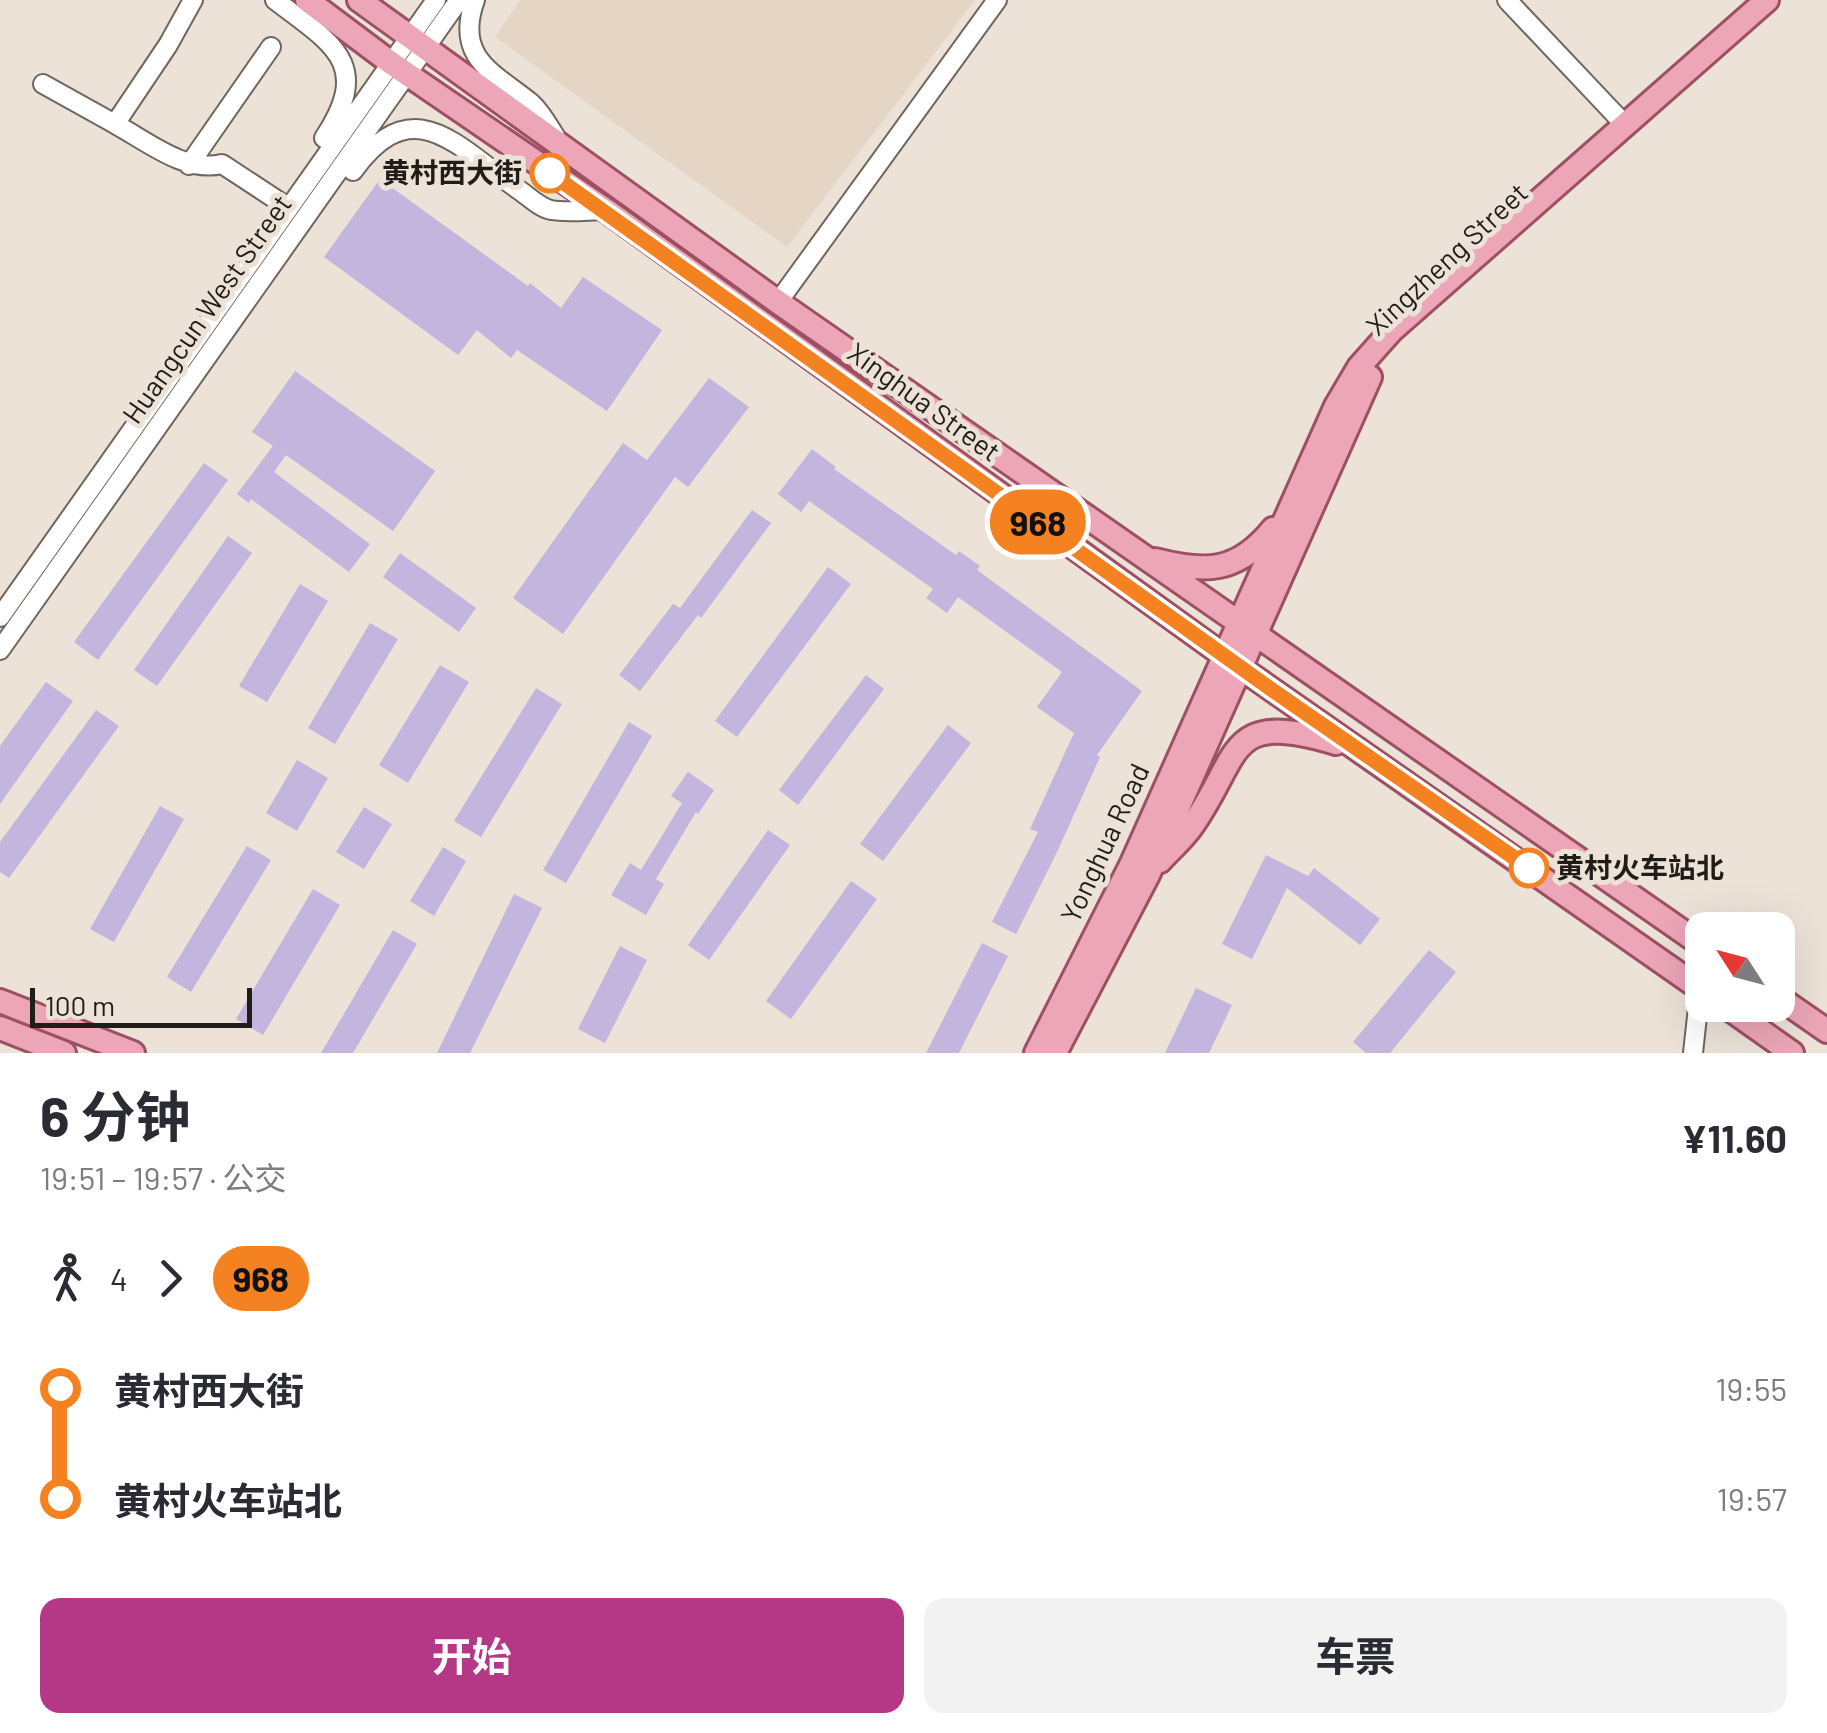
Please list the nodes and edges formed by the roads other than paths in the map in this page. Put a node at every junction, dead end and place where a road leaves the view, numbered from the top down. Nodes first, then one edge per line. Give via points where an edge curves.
1 (193, 0) edge
2 (275, 0) edge
3 (307, 0) edge
4 (359, 0) edge
5 (436, 0) edge
6 (460, 0) edge
7 (474, 0) edge
8 (997, 0) edge
9 (1506, 0) edge
10 (1767, 0) edge
11 (1781, 0) edge
12 (418, 41) junction
13 (271, 47) dead end
14 (399, 69) junction
15 (42, 84) dead end
16 (115, 124) junction
17 (1626, 126) junction
18 (564, 149) junction
19 (190, 165) junction
20 (305, 185) junction
21 (289, 208) junction
22 (312, 208) junction
23 (606, 210) junction
24 (778, 302) junction
25 (1294, 497) junction
26 (1140, 556) junction
27 (0, 618) edge
28 (1246, 631) junction
29 (0, 650) edge
30 (1233, 662) junction
31 (1373, 762) junction
32 (1148, 875) junction
33 (1685, 933) edge
34 (1685, 979) edge
35 (0, 1000) edge
36 (1795, 1009) edge
37 (1697, 1022) edge
38 (1748, 1022) edge
39 (0, 1028) edge
40 (1827, 1031) edge
41 (64, 1053) edge
42 (133, 1053) edge
43 (1036, 1053) edge
44 (1055, 1053) edge
45 (1693, 1053) edge
46 (1792, 1053) edge

1 - 16 street
2 - 20 street via 328,41 345,66 344,97
3 - 14 main road, Xinghua Street
4 - 12 main road, Xinghua Street
5 - 12 street, Huangcun West Street
6 - 12 street, Huangcun West Street
7 - 18 street via 476,59 535,106
8 - 24 street
9 - 17 street
10 - 17 main road, Xingzheng Street
11 - 28 main road, Xingzheng Street via 1399,338 1371,374
12 - 14 street, Huangcun West Street
12 - 18 main road, Xinghua Street
13 - 19 street
14 - 20 street, Huangcun West Street
14 - 22 street, Huangcun West Street
14 - 23 main road, Xinghua Street
15 - 16 street
16 - 19 street
17 - 25 main road, Xingzheng Street via 1375,348 1336,406
18 - 24 main road, Xinghua Street
19 - 21 street via 222,164
20 - 21 street, Huangcun West Street
21 - 27 street, Huangcun West Street
22 - 23 street via 385,135 404,128 431,129 548,210
22 - 29 street, Huangcun West Street
23 - 30 main road, Xinghua Street
24 - 26 main road, Xinghua Street
25 - 26 main road via 1248,555 1224,566 1204,570
25 - 28 main road, Xingzheng Street
26 - 28 main road, Xinghua Street
28 - 30 main road
28 - 33 main road, Xinghua Street
30 - 31 main road, Xinghua Street
30 - 32 main road, Yonghua Road
30 - 43 main road, Yonghua Road via 1177,758
31 - 32 main road via 1304,733 1262,733 1230,755 1192,826
31 - 34 main road, Xinghua Street
32 - 44 main road, Yonghua Road
35 - 42 main road
36 - 40 main road
37 - 45 street
38 - 46 main road
39 - 41 main road

